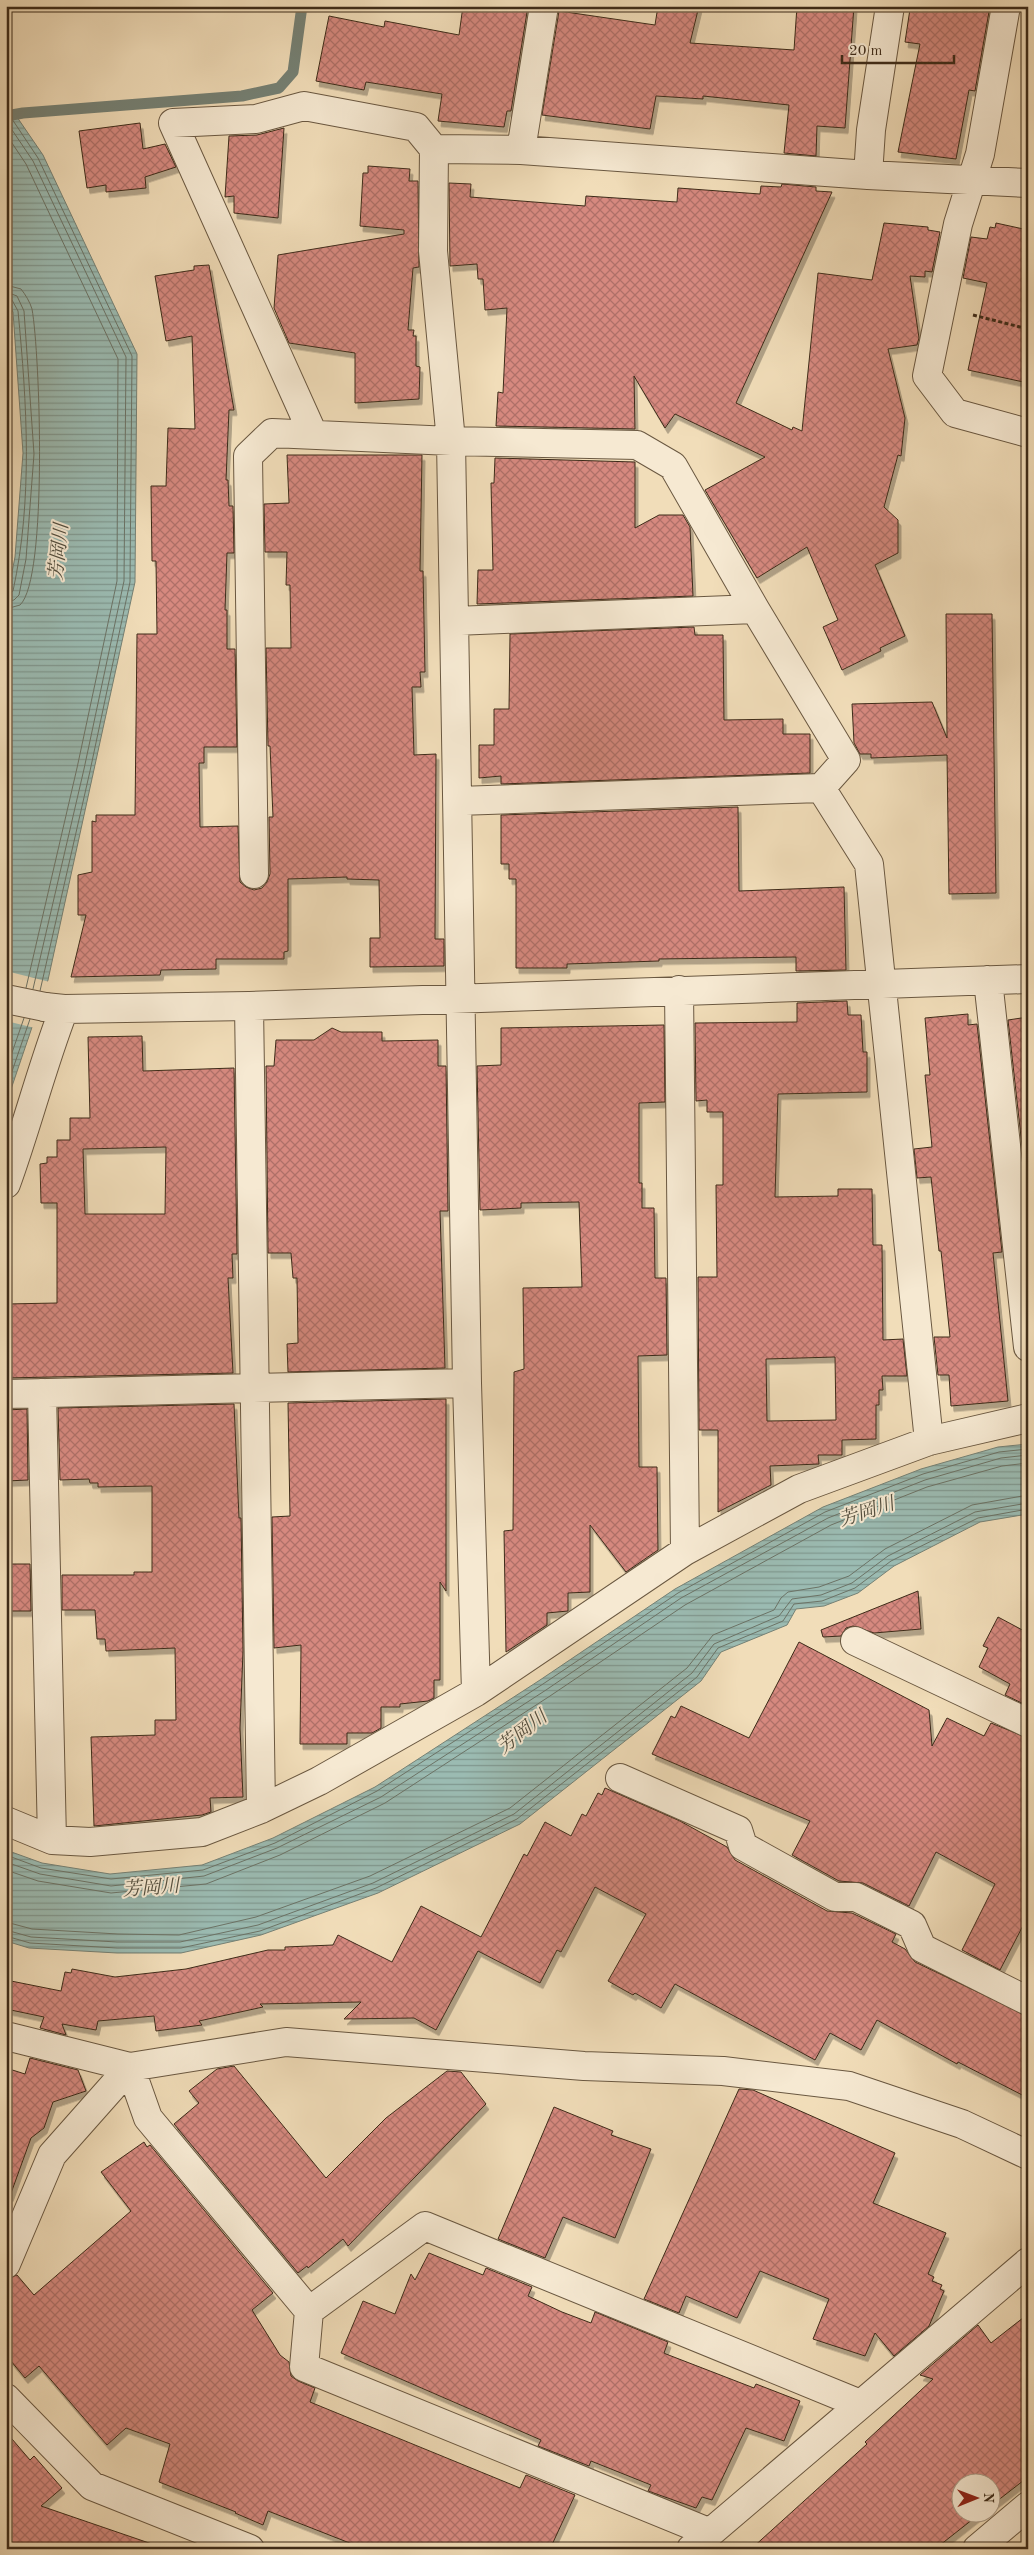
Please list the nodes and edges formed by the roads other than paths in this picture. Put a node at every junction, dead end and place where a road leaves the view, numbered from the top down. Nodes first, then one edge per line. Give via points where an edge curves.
1 (544, 6) edge
2 (890, 6) edge
3 (1006, 6) edge
4 (434, 149) junction
5 (521, 150) junction
6 (868, 175) junction
7 (971, 181) junction
8 (1028, 183) edge
9 (1028, 432) edge
10 (313, 434) junction
11 (451, 441) junction
12 (755, 610) junction
13 (454, 621) junction
14 (821, 788) junction
15 (458, 801) junction
16 (254, 874) dead end
17 (1028, 979) edge
18 (988, 980) junction
19 (882, 984) junction
20 (679, 990) junction
21 (462, 998) junction
22 (6, 999) edge
23 (249, 1006) junction
24 (55, 1008) junction
25 (6, 1184) edge
26 (1028, 1347) edge
27 (467, 1382) junction
28 (255, 1387) junction
29 (42, 1393) junction
30 (6, 1394) edge
31 (1028, 1418) edge
32 (929, 1441) junction
33 (685, 1551) junction
34 (855, 1641) dead end
35 (476, 1692) junction
36 (1028, 1723) edge
37 (620, 1778) dead end
38 (261, 1809) junction
39 (6, 1821) edge
40 (52, 1840) junction
41 (1028, 2001) edge
42 (6, 2036) edge
43 (130, 2067) junction
44 (1028, 2155) edge
45 (1028, 2262) edge
46 (6, 2264) edge
47 (309, 2311) junction
48 (6, 2398) edge
49 (860, 2404) junction
50 (1028, 2506) edge
51 (699, 2541) edge
52 (250, 2549) edge
53 (977, 2549) edge

1 - 5 street
2 - 6 street via 871,130
3 - 7 street via 980,154
4 - 5 street
4 - 10 street via 416,127 304,106 256,119 173,123
4 - 11 street via 433,251
5 - 6 street
6 - 7 street
7 - 8 street
7 - 9 street via 958,224 927,376 955,413
10 - 11 street
10 - 16 street via 272,433 248,456
11 - 12 street via 637,445 673,466
11 - 13 street
12 - 13 street
12 - 14 street via 846,760
13 - 15 street
14 - 15 street
14 - 19 street via 869,864
15 - 21 street
17 - 18 street
18 - 19 street
18 - 26 street
19 - 20 street
19 - 32 street
20 - 21 street
20 - 33 street
21 - 23 street
21 - 27 street
22 - 24 street
23 - 24 street
23 - 28 street
24 - 25 street
27 - 28 street
27 - 35 street
28 - 29 street
28 - 38 street
29 - 30 street
29 - 40 street
31 - 32 street
32 - 33 street via 799,1489
33 - 35 street
34 - 36 street
35 - 38 street via 319,1781
37 - 41 street via 738,1830 743,1846 835,1897 856,1897 912,1925 922,1948
38 - 40 street via 202,1832 90,1842
39 - 40 street
42 - 43 street
43 - 44 street via 286,2042 584,2066 723,2072 849,2086 962,2124
43 - 46 street via 52,2155
43 - 47 street via 148,2118
45 - 49 street
47 - 49 street via 425,2226
47 - 51 street via 304,2368
48 - 52 street via 92,2486
49 - 51 street
50 - 53 street

